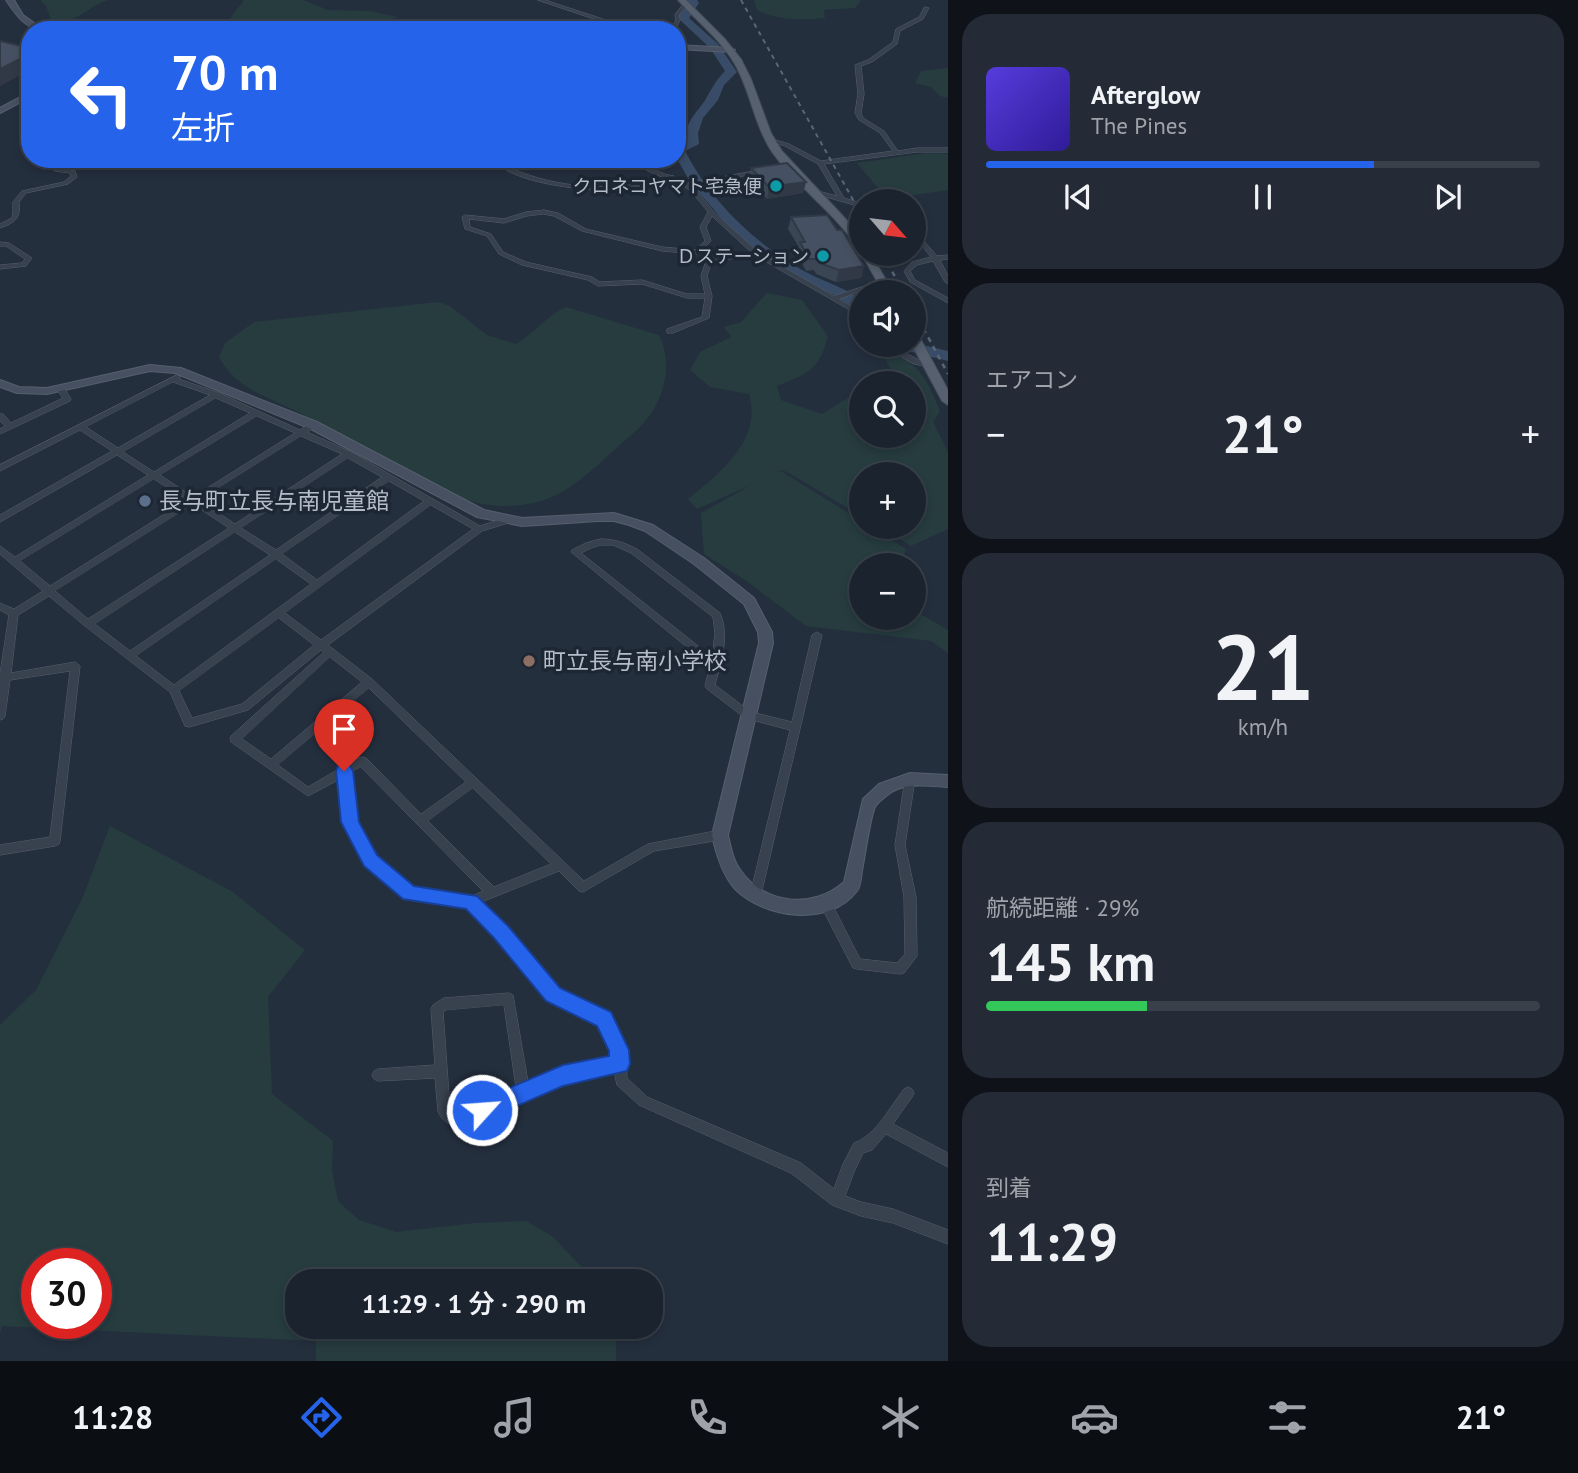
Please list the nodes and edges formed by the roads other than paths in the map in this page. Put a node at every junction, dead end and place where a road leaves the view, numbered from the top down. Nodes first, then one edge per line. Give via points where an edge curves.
1 (10, 0) edge
2 (540, 0) edge
3 (687, 5) edge
4 (928, 8) dead end
5 (28, 21) edge
6 (605, 21) edge
7 (677, 21) edge
8 (686, 48) edge
9 (727, 50) junction
10 (21, 99) edge
11 (0, 111) edge
12 (769, 140) junction
13 (948, 150) edge
14 (897, 153) junction
15 (820, 163) junction
16 (54, 168) edge
17 (506, 168) edge
18 (647, 168) edge
19 (765, 170) edge
20 (672, 177) junction
21 (690, 185) junction
22 (818, 193) junction
23 (841, 198) junction
24 (849, 201) edge
25 (711, 212) junction
26 (0, 226) edge
27 (849, 227) edge
28 (0, 244) edge
29 (926, 247) edge
30 (757, 254) junction
31 (948, 257) edge
32 (936, 259) junction
33 (0, 267) edge
34 (948, 282) edge
35 (849, 292) edge
36 (709, 296) junction
37 (834, 298) junction
38 (948, 301) edge
39 (849, 307) edge
40 (670, 331) dead end
41 (907, 357) edge
42 (925, 357) edge
43 (928, 361) junction
44 (188, 373) junction
45 (172, 379) junction
46 (0, 383) edge
47 (61, 390) junction
48 (216, 395) junction
49 (948, 401) edge
50 (256, 413) junction
51 (0, 416) edge
52 (313, 425) junction
53 (10, 427) junction
54 (80, 427) junction
55 (0, 432) edge
56 (300, 433) junction
57 (115, 452) junction
58 (348, 454) junction
59 (0, 468) edge
60 (154, 475) junction
61 (387, 478) junction
62 (193, 500) junction
63 (429, 502) junction
64 (0, 519) edge
65 (505, 521) junction
66 (236, 527) junction
67 (479, 528) junction
68 (0, 549) edge
69 (277, 555) junction
70 (14, 561) junction
71 (318, 584) junction
72 (50, 591) junction
73 (0, 606) edge
74 (14, 613) junction
75 (279, 613) junction
76 (88, 624) junction
77 (817, 635) dead end
78 (320, 646) junction
79 (329, 653) junction
80 (129, 656) junction
81 (715, 665) junction
82 (3, 678) edge
83 (369, 682) junction
84 (174, 690) junction
85 (747, 715) junction
86 (0, 716) edge
87 (795, 727) junction
88 (271, 765) junction
89 (344, 771) junction
90 (910, 779) junction
91 (948, 782) edge
92 (473, 783) junction
93 (421, 820) junction
94 (720, 835) junction
95 (0, 850) edge
96 (558, 866) junction
97 (492, 893) junction
98 (756, 895) junction
99 (470, 902) junction
100 (826, 904) junction
101 (620, 1064) junction
102 (441, 1070) junction
103 (378, 1075) dead end
104 (523, 1091) junction
105 (908, 1093) dead end
106 (884, 1126) junction
107 (948, 1160) edge
108 (837, 1200) junction
109 (948, 1237) edge

1 - 5 street
2 - 6 street
3 - 7 street
3 - 9 main road
4 - 14 street via 898,30 895,43 885,52 858,65 858,113 882,132
8 - 9 street
9 - 12 main road via 743,71
10 - 11 street
12 - 15 street
12 - 22 main road via 784,166
13 - 14 street
14 - 15 street
15 - 23 street
16 - 26 street via 73,172 74,177 24,192 16,202 15,221
17 - 20 street via 597,190 644,187
18 - 20 street
19 - 21 street
20 - 21 street
21 - 25 street
22 - 23 street
22 - 27 main road
23 - 24 street
25 - 30 street
25 - 36 street via 703,227 708,241 697,252 662,249 584,230 544,212 504,221 465,217 467,228 489,235 501,253 524,264 590,278 598,284 642,282 687,296
28 - 33 street via 29,258 23,265
29 - 32 street
30 - 36 street via 709,259 704,276
30 - 37 street
31 - 32 street
32 - 34 street
32 - 38 street via 910,265 908,275
35 - 37 street
36 - 40 street via 705,318
37 - 39 street
41 - 43 street
42 - 43 main road
43 - 49 main road
44 - 45 street
44 - 47 street via 150,368
44 - 52 street
45 - 48 street
45 - 54 street
46 - 47 street via 17,390
47 - 53 street via 67,399
48 - 50 street
48 - 57 street
50 - 56 street
50 - 60 street
51 - 53 street
52 - 56 street
52 - 65 street via 460,505
53 - 55 street
54 - 57 street
54 - 59 street
56 - 58 street
56 - 62 street
57 - 60 street
57 - 64 street
58 - 61 street
58 - 66 street
60 - 62 street
60 - 70 street
61 - 63 street
61 - 69 street
62 - 66 street
62 - 72 street
63 - 67 street
63 - 71 street
65 - 67 street
65 - 85 street via 614,517 634,522 699,561 749,601 766,643
66 - 69 street
66 - 76 street
67 - 78 street
68 - 70 street
69 - 71 street
69 - 80 street
70 - 72 street
71 - 75 street
72 - 74 street
72 - 76 street
73 - 74 street
74 - 82 street
75 - 78 street
75 - 84 street
76 - 80 street
77 - 87 street
78 - 79 street
78 - 84 street via 245,707 189,723
79 - 83 street
79 - 88 street via 235,739
80 - 84 street
81 - 81 street via 722,631 717,615 632,548 603,541 575,552
81 - 85 street via 710,686
82 - 86 street
82 - 95 street via 75,666 55,841
83 - 88 street
83 - 92 street
85 - 87 street
85 - 94 street
87 - 98 street
88 - 89 street via 308,792
89 - 93 street via 362,761
89 - 99 street via 350,822 370,861 410,893
90 - 91 street
90 - 100 street via 884,788 868,804 850,886
90 - 100 street via 900,845 910,897 911,956 900,969 857,964
92 - 93 street
92 - 96 street
93 - 97 street
94 - 96 street via 652,847 583,887
94 - 98 street via 726,863
96 - 97 street
97 - 99 street
98 - 100 street via 785,907
99 - 101 street via 553,995 604,1019 619,1050
101 - 104 street via 563,1075
101 - 108 street via 621,1081 643,1101 796,1168
102 - 103 street
102 - 104 street via 444,1111 459,1122
102 - 104 street via 438,1009 444,1004 509,999
105 - 106 street
106 - 107 street
106 - 108 street via 859,1148
108 - 109 street

